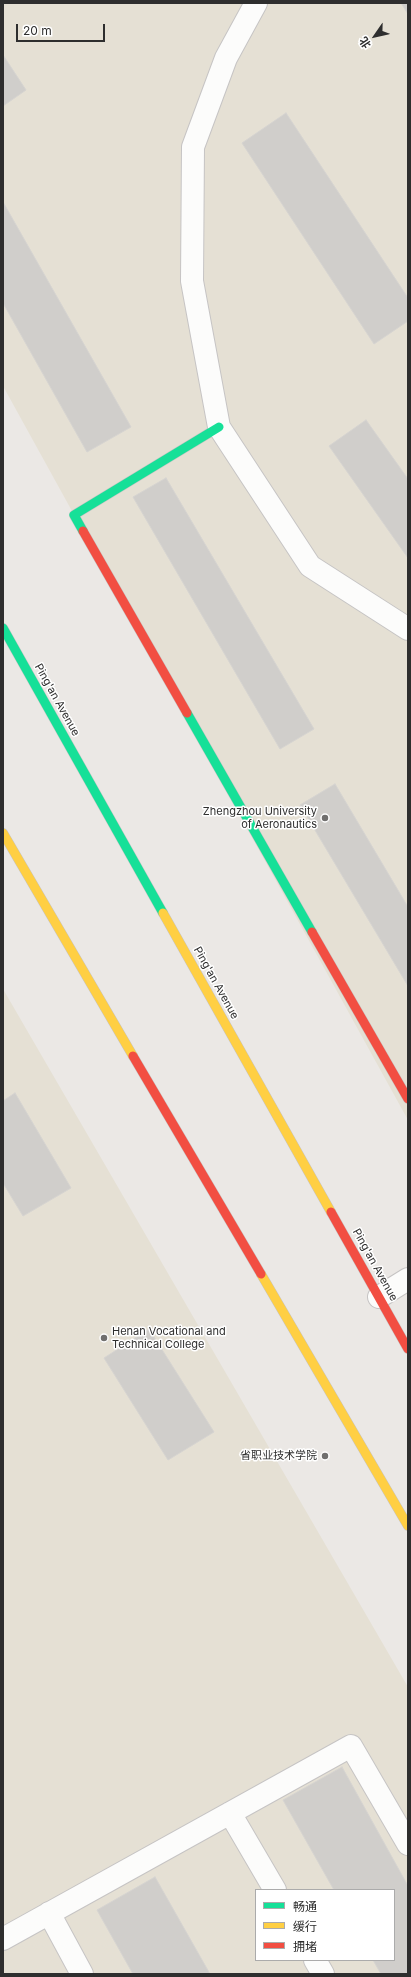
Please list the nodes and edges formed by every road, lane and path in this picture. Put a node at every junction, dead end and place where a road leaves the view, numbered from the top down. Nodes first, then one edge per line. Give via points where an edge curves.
1 (256, 3) edge
2 (219, 427) junction
3 (3, 628) edge
4 (408, 629) edge
5 (3, 833) edge
6 (408, 1099) edge
7 (408, 1279) edge
8 (379, 1297) junction
9 (408, 1349) edge
10 (408, 1526) edge
11 (230, 1813) junction
12 (408, 1844) edge
13 (274, 1889) edge
14 (49, 1913) junction
15 (3, 1939) edge
16 (316, 1961) edge
17 (82, 1974) edge
18 (323, 1974) edge

1 - 2 street via 226,58 193,147 192,281
2 - 4 street via 310,566
2 - 6 main road via 74,515
3 - 8 main road, Ping'an Avenue
5 - 10 main road
7 - 8 street
8 - 9 main road, Ping'an Avenue
11 - 12 street via 351,1746
11 - 13 street
11 - 14 street
14 - 15 street
14 - 17 street
16 - 18 street

